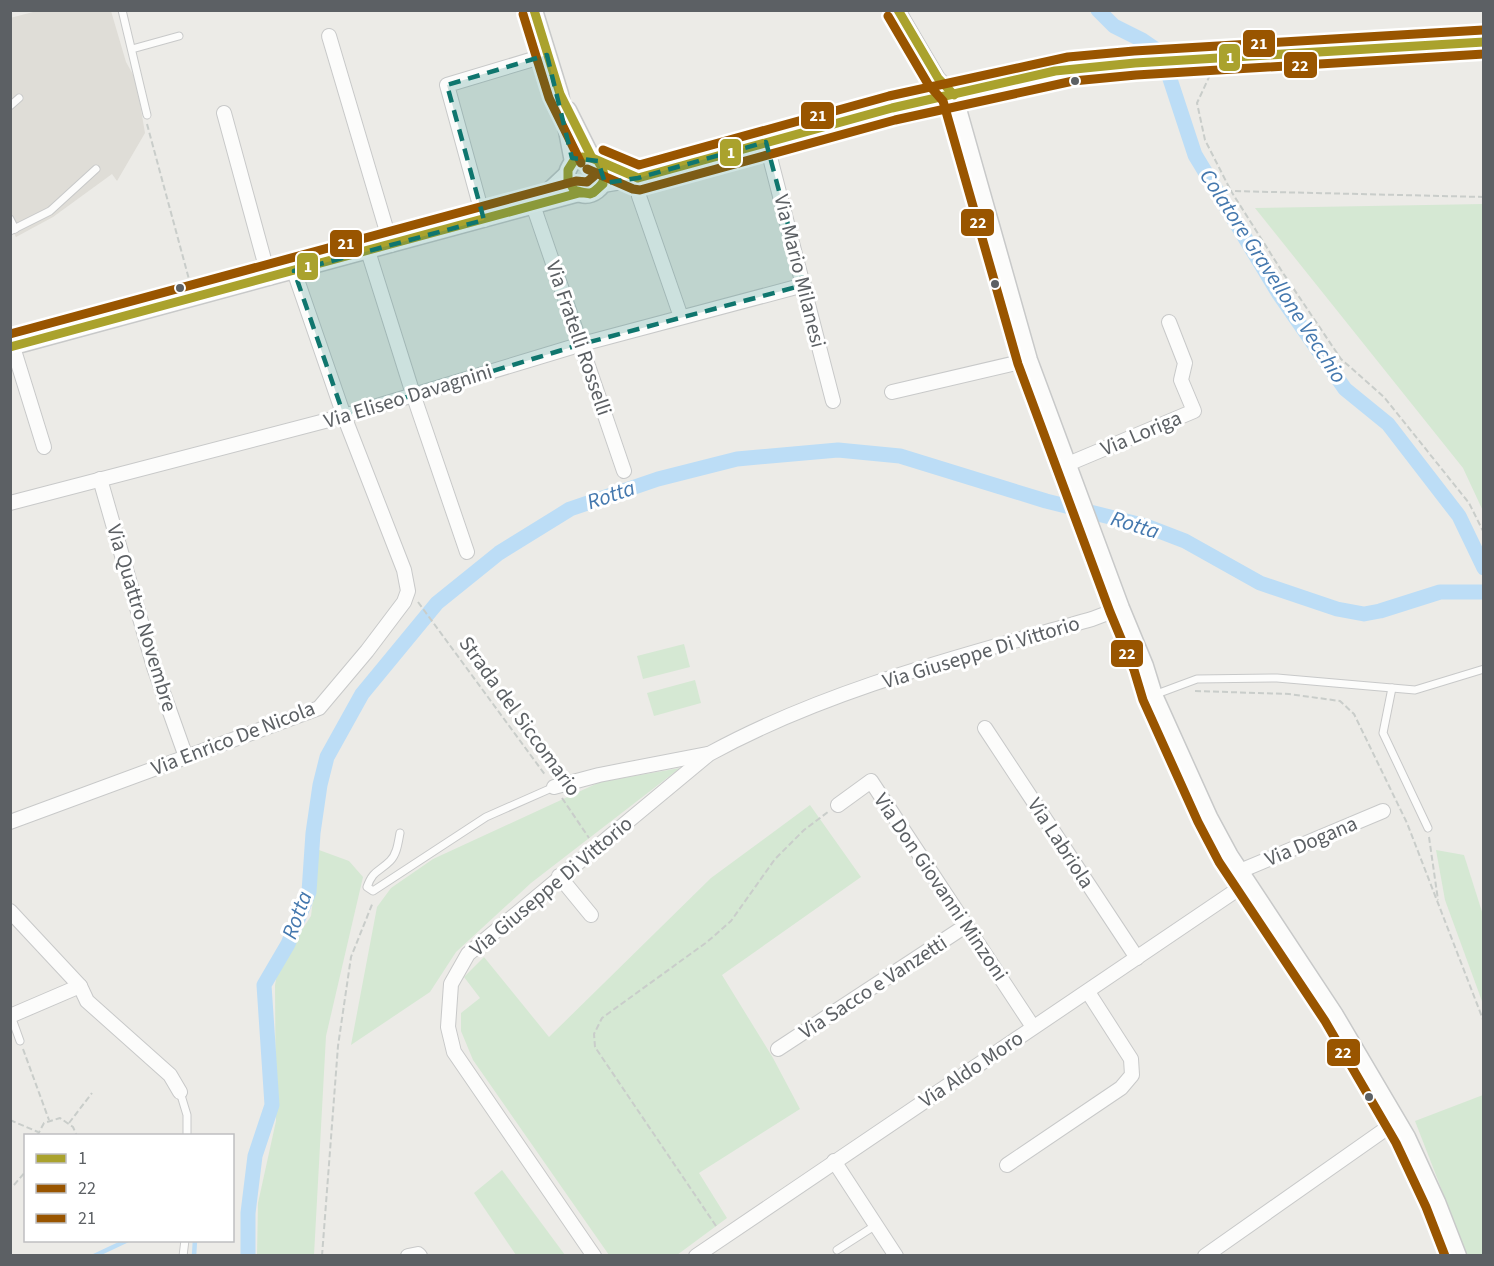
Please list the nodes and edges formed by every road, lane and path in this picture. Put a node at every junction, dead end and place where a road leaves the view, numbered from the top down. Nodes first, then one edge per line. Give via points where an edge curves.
1 (122, 10) edge
2 (534, 10) edge
3 (898, 10) edge
4 (179, 36) dead end
5 (330, 36) dead end
6 (1484, 42) edge
7 (132, 49) junction
8 (547, 55) junction
9 (1216, 58) junction
10 (560, 94) junction
11 (954, 94) junction
12 (19, 98) dead end
13 (10, 106) edge
14 (224, 113) dead end
15 (147, 115) joint
16 (766, 142) junction
17 (595, 159) junction
18 (570, 168) junction
19 (96, 169) dead end
20 (638, 178) junction
21 (603, 184) junction
22 (1231, 191) junction
23 (579, 193) junction
24 (1484, 197) edge
25 (533, 205) junction
26 (10, 219) edge
27 (484, 220) junction
28 (13, 230) edge
29 (391, 245) junction
30 (368, 251) junction
31 (294, 272) junction
32 (269, 278) junction
33 (804, 285) junction
34 (194, 297) junction
35 (681, 317) junction
36 (1169, 322) dead end
37 (582, 344) junction
38 (12, 347) edge
39 (1029, 360) junction
40 (892, 392) dead end
41 (413, 394) junction
42 (833, 401) dead end
43 (344, 416) junction
44 (44, 447) dead end
45 (1068, 464) junction
46 (624, 471) dead end
47 (100, 479) junction
48 (10, 503) edge
49 (1484, 533) edge
50 (467, 552) dead end
51 (418, 602) dead end
52 (1121, 608) junction
53 (1484, 669) edge
54 (1392, 688) junction
55 (1154, 695) junction
56 (985, 728) dead end
57 (709, 754) junction
58 (186, 756) junction
59 (554, 787) junction
60 (838, 805) joint
61 (1383, 811) dead end
62 (10, 822) edge
63 (1428, 828) joint
64 (400, 833) dead end
65 (597, 846) junction
66 (559, 876) junction
67 (1243, 877) junction
68 (387, 882) junction
69 (1439, 904) dead end
70 (10, 911) edge
71 (591, 915) dead end
72 (967, 925) junction
73 (1137, 958) junction
74 (80, 986) junction
75 (1088, 992) junction
76 (11, 1016) edge
77 (1033, 1027) junction
78 (20, 1041) joint
79 (778, 1049) dead end
80 (180, 1092) joint
81 (92, 1093) dead end
82 (10, 1120) edge
83 (49, 1120) junction
84 (1397, 1121) junction
85 (69, 1123) junction
86 (37, 1134) edge
87 (76, 1134) edge
88 (187, 1134) edge
89 (834, 1161) junction
90 (1007, 1165) dead end
91 (24, 1173) edge
92 (14, 1185) dead end
93 (876, 1224) junction
94 (715, 1243) junction
95 (837, 1250) dead end
96 (322, 1256) edge
97 (408, 1256) edge
98 (420, 1256) edge
99 (594, 1256) edge
100 (696, 1256) edge
101 (896, 1256) edge
102 (1205, 1256) edge
103 (1458, 1256) edge

1 - 7 lane
2 - 8 street
3 - 11 street via 938,78
4 - 7 lane
5 - 29 street
6 - 9 street
7 - 15 lane
8 - 10 street
8 - 27 street via 447,85
9 - 11 street via 1055,71
9 - 22 path via 1197,103 1205,140
10 - 17 street
10 - 18 street
11 - 16 street
11 - 39 street
12 - 13 lane
14 - 32 street
15 - 34 path via 147,129
16 - 20 street
16 - 33 street, Via Mario Milanesi
17 - 18 street via 582,157
17 - 20 street
17 - 21 street via 604,171
18 - 23 street via 570,186
18 - 25 street
19 - 28 lane via 50,211
20 - 21 street
20 - 35 street via 639,196
21 - 23 street via 595,192
22 - 24 path
22 - 49 path via 1341,359 1384,397 1468,503
23 - 25 street
25 - 27 street
25 - 37 street, Via Fratelli Rosselli
26 - 28 lane
27 - 29 street
29 - 30 street
30 - 31 street
30 - 41 street
31 - 32 street
31 - 43 street
32 - 34 street
33 - 35 street, Via Eliseo Davagnini
33 - 42 street, Via Mario Milanesi
34 - 38 street
35 - 37 street, Via Eliseo Davagnini
36 - 45 street, Via Loriga via 1185,363 1181,380 1194,411
37 - 41 street, Via Eliseo Davagnini
37 - 46 street, Via Fratelli Rosselli
38 - 44 street
39 - 40 street
39 - 45 street
41 - 43 street, Via Eliseo Davagnini
41 - 50 street
43 - 47 street, Via Eliseo Davagnini
43 - 58 street, Via Enrico De Nicola via 404,570 408,591 404,602 319,708
45 - 52 street
47 - 48 street, Via Eliseo Davagnini
47 - 58 street, Via Quattro Novembre via 154,668
51 - 59 path, Strada del Siccomario
52 - 55 street
52 - 57 street, Via Giuseppe Di Vittorio via 884,680 747,733
53 - 54 lane via 1415,690
54 - 55 lane via 1277,678 1197,679
54 - 63 lane via 1383,733
55 - 67 street via 1209,817
56 - 73 street, Via Labriola
57 - 59 street, Via Giuseppe Di Vittorio
57 - 65 street, Via Giuseppe Di Vittorio
58 - 62 street, Via Enrico De Nicola
59 - 65 path, Strada del Siccomario
59 - 68 lane via 486,818
60 - 72 street, Via Don Giovanni Minzoni via 871,781
60 - 94 path via 804,830 775,859 731,921 602,1018 594,1034 595,1047 717,1229 709,1234
61 - 67 street, Via Dogana
63 - 69 path
64 - 68 lane via 391,860 371,875 367,887 373,891
65 - 66 street, Via Giuseppe Di Vittorio
66 - 71 street
66 - 99 street, Via Giuseppe Di Vittorio via 468,954 451,984 448,1028 454,1052
67 - 73 street, Via Aldo Moro
67 - 84 street via 1335,1015
68 - 96 path via 371,906 351,957 338,1046
70 - 74 street
72 - 77 street, Via Don Giovanni Minzoni
72 - 79 street, Via Sacco e Vanzetti
73 - 75 street, Via Aldo Moro
74 - 76 street
74 - 80 street via 87,1001 170,1075
75 - 77 street, Via Aldo Moro
75 - 90 street via 1131,1059 1132,1075 1121,1088
76 - 78 lane
77 - 89 street, Via Aldo Moro
78 - 83 path
80 - 88 lane via 187,1115
81 - 85 path
82 - 86 path
83 - 85 path via 60,1118
83 - 86 path
84 - 102 street
84 - 103 street via 1437,1202
85 - 87 path
89 - 93 street
89 - 94 street, Via Aldo Moro
91 - 92 path
93 - 95 lane
93 - 101 street
94 - 100 street, Via Aldo Moro
97 - 98 street

